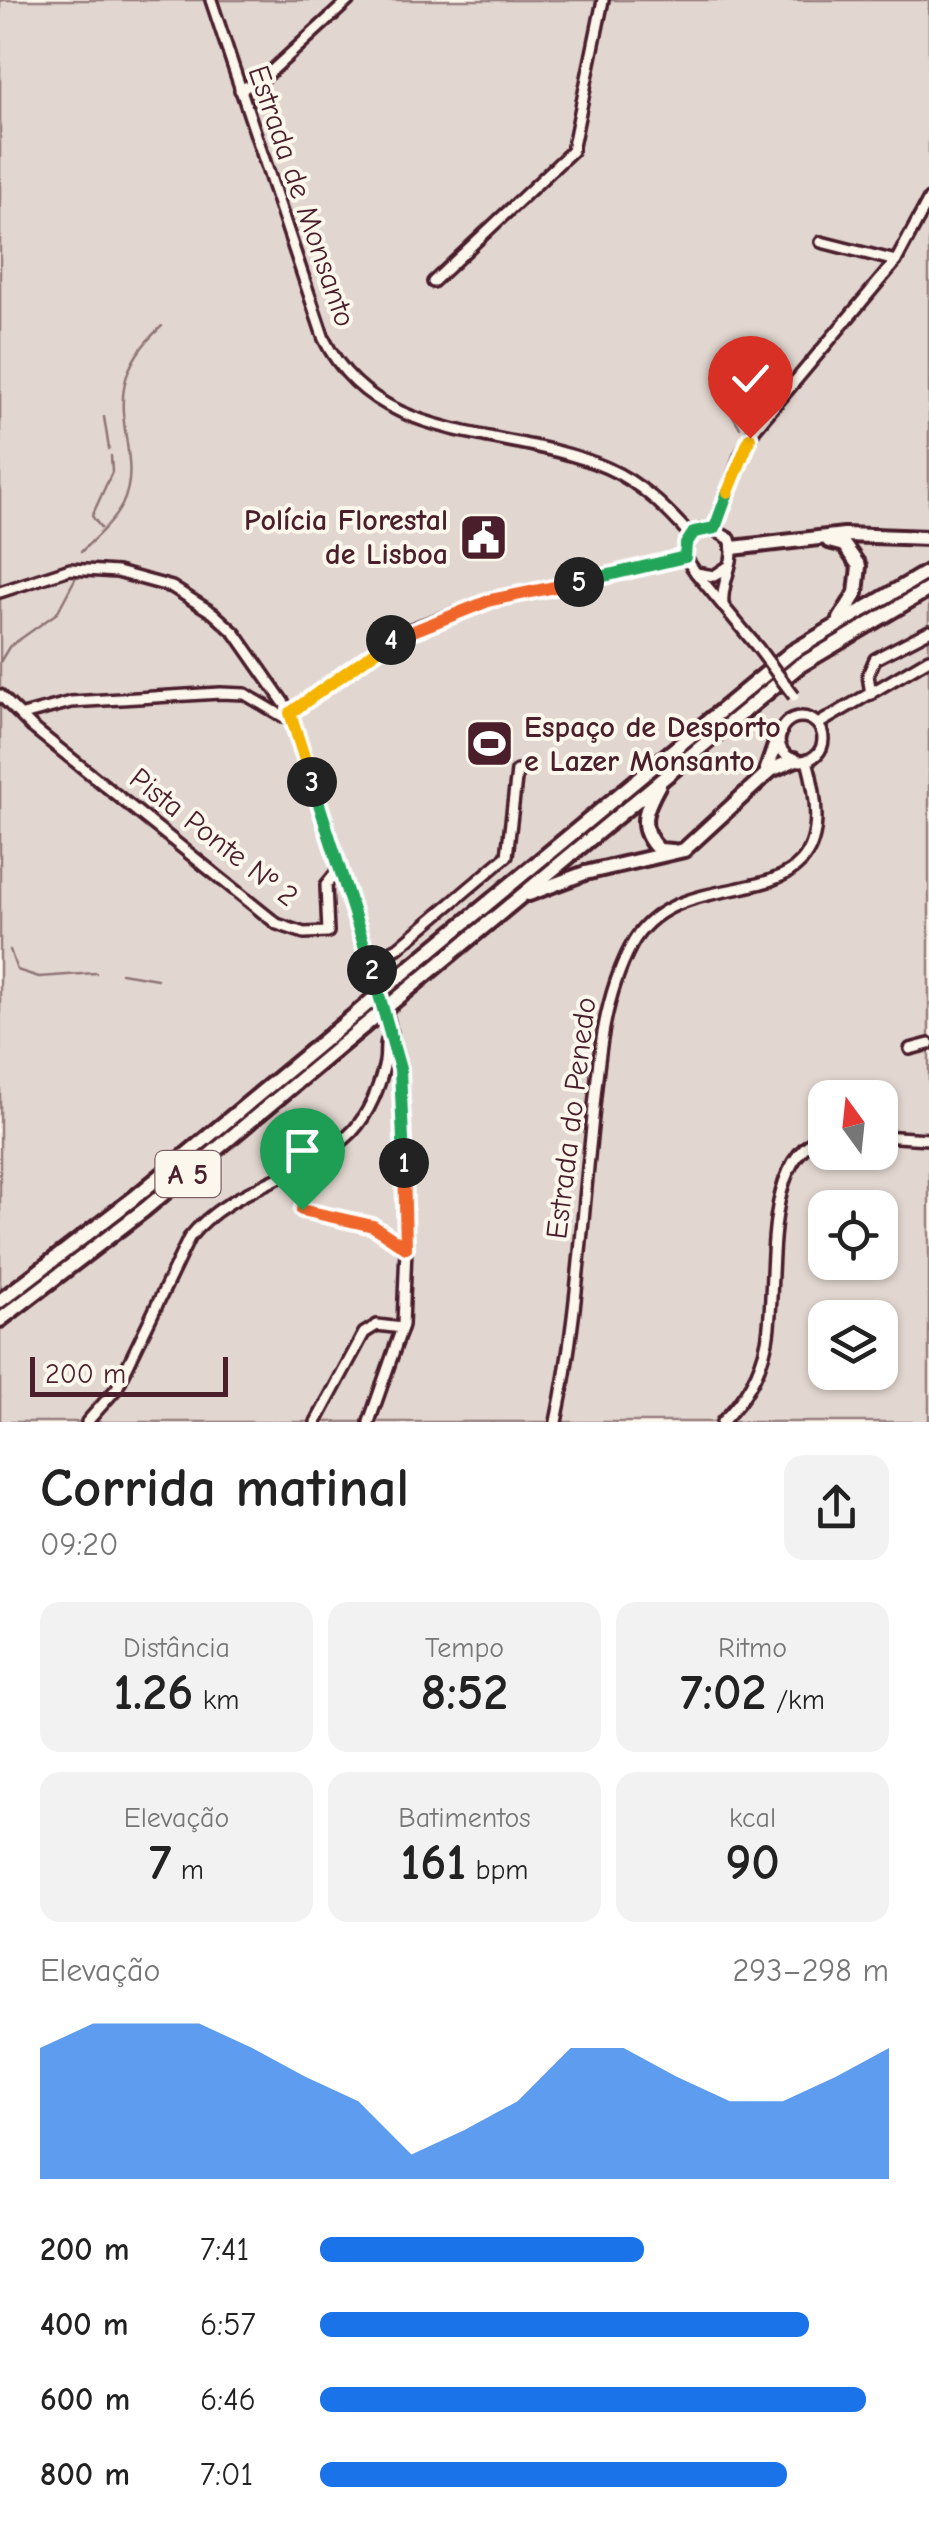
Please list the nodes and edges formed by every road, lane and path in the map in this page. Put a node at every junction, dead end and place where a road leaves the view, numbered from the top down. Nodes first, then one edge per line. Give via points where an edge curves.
1 (211, 0) edge
2 (349, 0) edge
3 (602, 0) edge
4 (240, 90) junction
5 (929, 202) edge
6 (821, 242) dead end
7 (896, 260) junction
8 (433, 282) dead end
9 (715, 528) junction
10 (691, 536) junction
11 (929, 538) edge
12 (817, 539) junction
13 (733, 548) junction
14 (685, 557) junction
15 (729, 566) junction
16 (692, 569) junction
17 (929, 572) edge
18 (929, 589) edge
19 (0, 592) edge
20 (724, 605) junction
21 (839, 621) junction
22 (929, 631) edge
23 (929, 659) edge
24 (871, 694) junction
25 (0, 695) edge
26 (290, 713) junction
27 (23, 714) junction
28 (801, 716) junction
29 (818, 724) junction
30 (780, 734) junction
31 (800, 760) junction
32 (517, 771) dead end
33 (665, 775) junction
34 (339, 868) junction
35 (517, 899) junction
36 (370, 962) junction
37 (392, 1032) junction
38 (929, 1044) edge
39 (910, 1048) dead end
40 (898, 1137) edge
41 (929, 1139) edge
42 (808, 1146) edge
43 (302, 1210) dead end
44 (406, 1248) junction
45 (0, 1301) edge
46 (0, 1320) edge
47 (402, 1328) junction
48 (88, 1422) edge
49 (316, 1422) edge
50 (369, 1422) edge
51 (556, 1422) edge
52 (722, 1422) edge

1 - 4 street, Estrada de Monsanto
2 - 4 street via 265,77
3 - 8 street via 572,152
4 - 10 street, Estrada de Monsanto via 322,335 352,381 397,414 611,470 658,502
5 - 7 street
6 - 7 street
7 - 9 street via 755,429
9 - 10 street
9 - 13 street
10 - 14 street
11 - 12 highway
12 - 13 highway
12 - 21 highway via 844,546 859,566 856,594
13 - 15 street
14 - 16 street
14 - 26 street via 491,600 400,634
15 - 16 street via 714,576
15 - 20 street via 721,584
16 - 20 street
17 - 21 highway, A 5
18 - 33 highway, A 5 via 799,666
19 - 26 street via 85,569 172,587 235,633
20 - 28 street, bridge via 794,696
21 - 45 highway, A 5, bridge via 724,706 134,1198
22 - 24 street via 874,659
23 - 24 street
24 - 29 street
25 - 27 street
26 - 27 street via 280,715 246,694 192,693 71,702
26 - 34 street
27 - 34 street, Pista Ponte Nº 2 via 32,728 278,924 314,935 328,932 326,885
28 - 29 street
28 - 30 street
29 - 31 street via 823,746
30 - 31 street via 781,748
30 - 33 highway via 767,769 697,838 671,852 659,850 644,830 643,814
31 - 35 highway via 771,770 684,850 584,873
31 - 51 street, Estrada do Penedo via 819,817 802,861 766,882 670,906 644,926 618,972 602,1034 569,1360
32 - 36 street via 507,856 398,948
33 - 35 highway, A 5
34 - 36 street
35 - 46 highway, A 5, bridge via 144,1210
36 - 37 street
37 - 44 street via 402,1087
37 - 48 street via 374,1098 352,1132 227,1204 189,1238 117,1388
38 - 39 street
40 - 41 street
42 - 52 street via 796,1153 783,1179 766,1344 743,1398
43 - 44 street via 373,1226
44 - 47 street
47 - 49 street via 377,1325 364,1333
47 - 50 street

